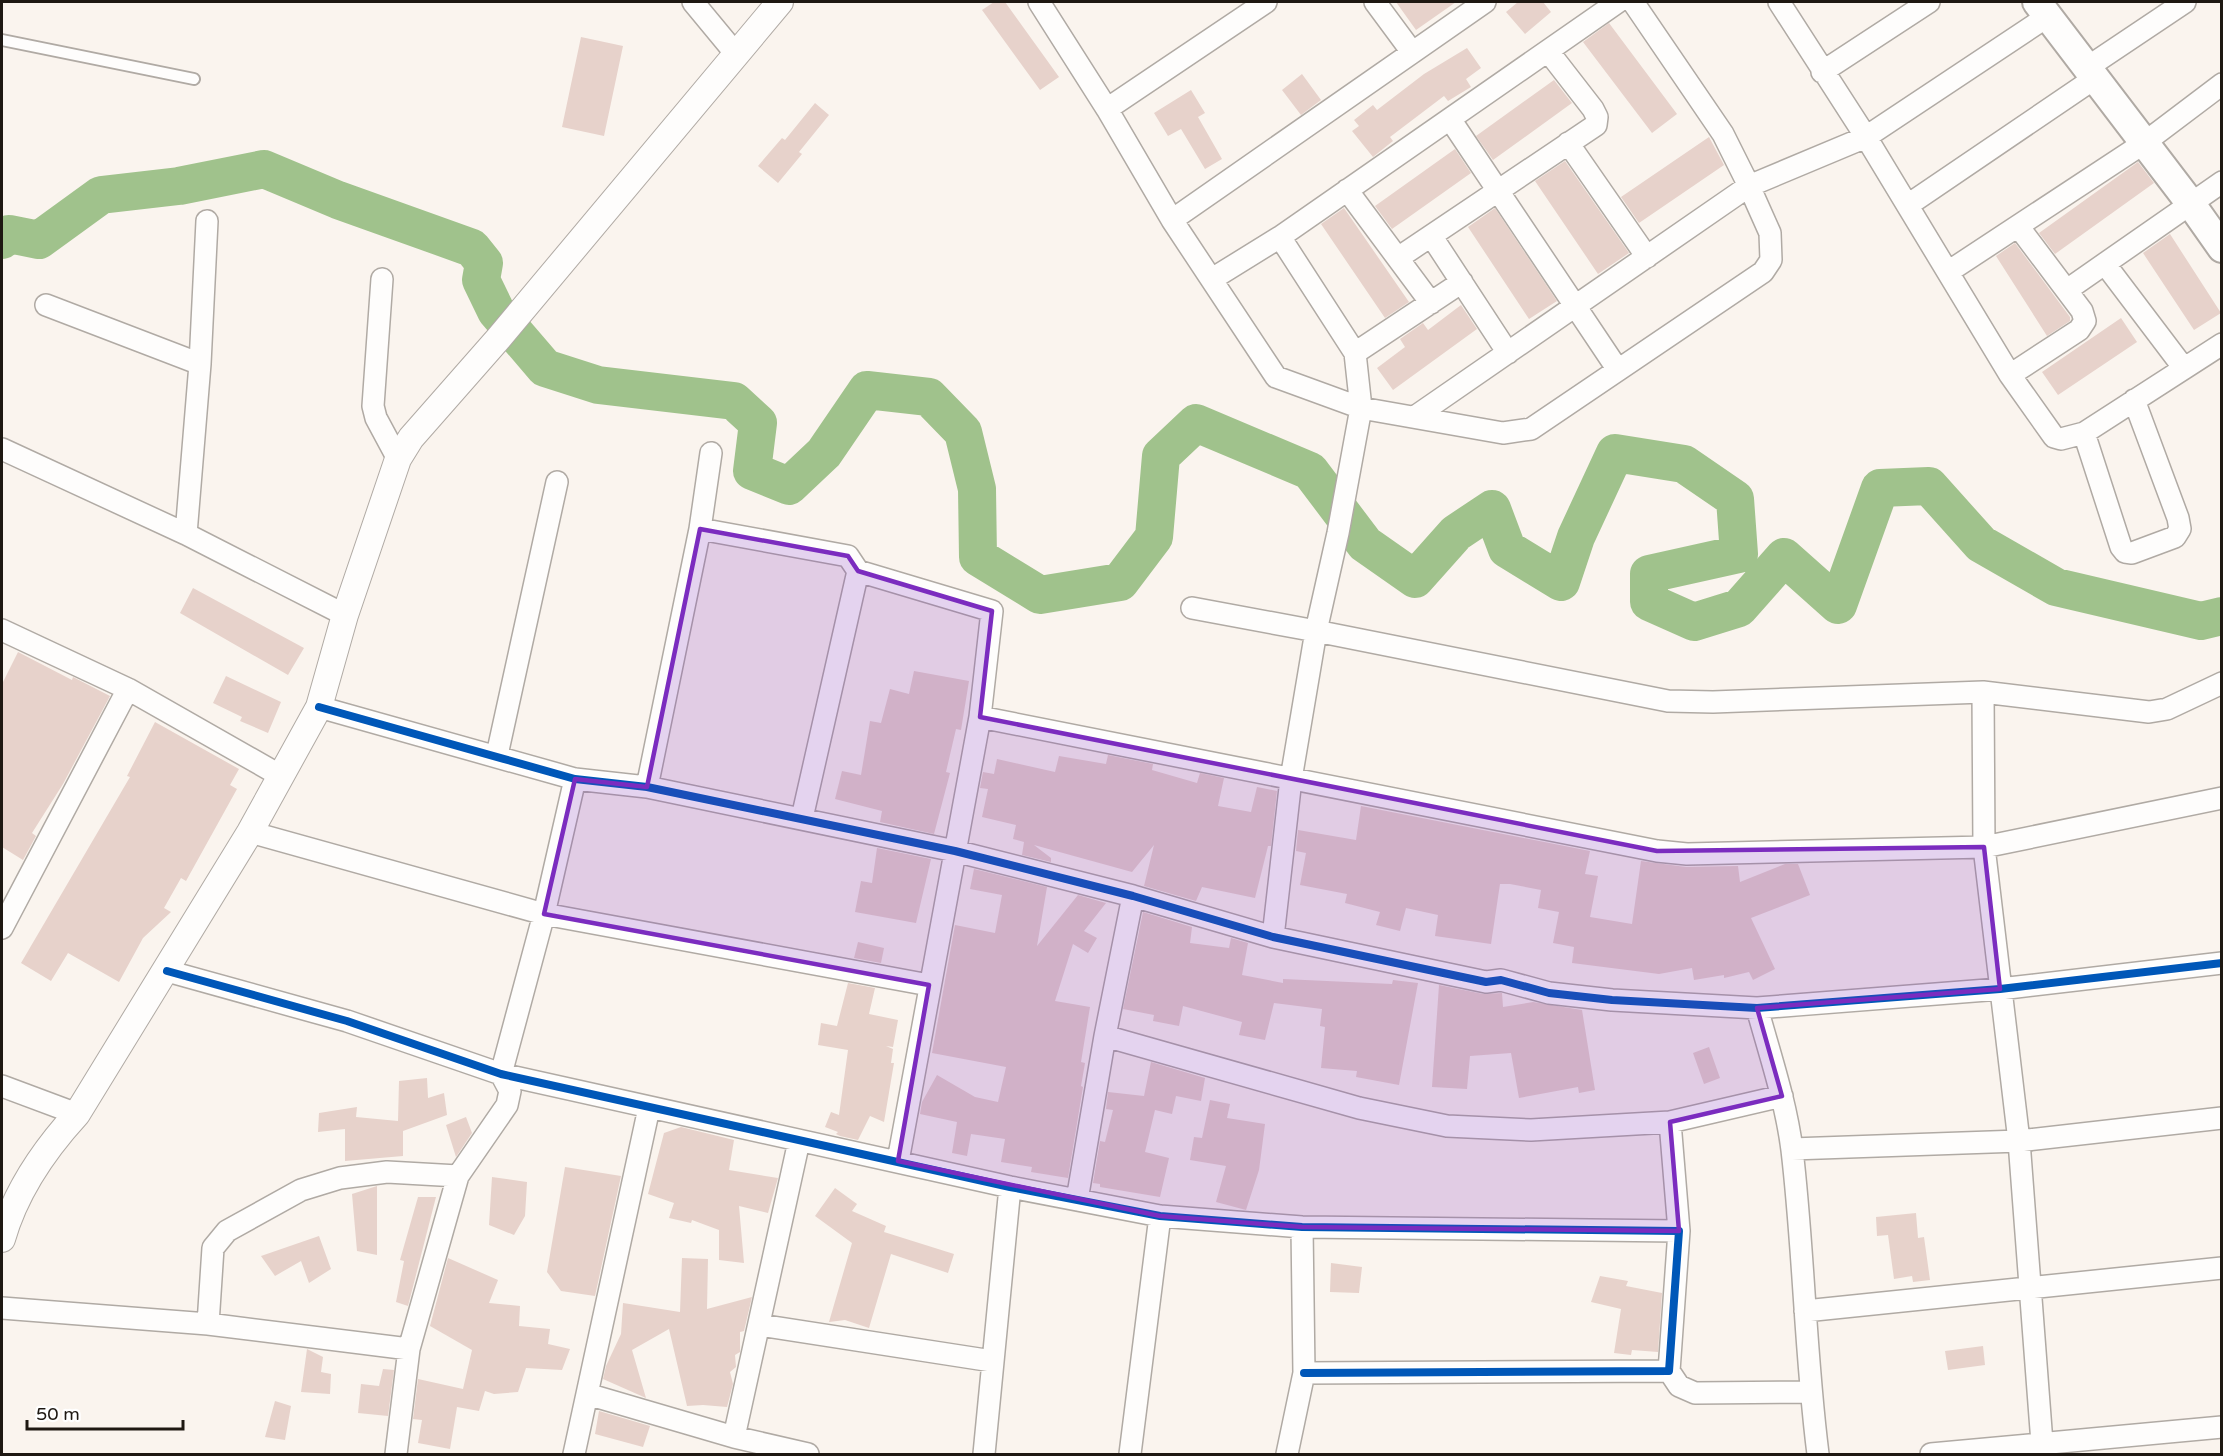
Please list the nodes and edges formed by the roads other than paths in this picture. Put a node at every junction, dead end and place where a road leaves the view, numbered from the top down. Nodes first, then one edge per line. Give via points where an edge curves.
1 (693, 2) edge
2 (780, 2) edge
3 (1039, 2) edge
4 (1266, 2) edge
5 (1375, 2) edge
6 (1485, 2) edge
7 (1618, 2) edge
8 (1633, 2) edge
9 (1779, 2) edge
10 (1929, 2) edge
11 (2185, 2) edge
12 (2043, 9) edge
13 (2, 40) edge
14 (1548, 51) junction
15 (1412, 52) junction
16 (736, 54) junction
17 (1822, 72) junction
18 (2092, 72) junction
19 (194, 79) dead end
20 (2222, 84) edge
21 (1107, 110) junction
22 (1450, 119) junction
23 (1866, 136) junction
24 (1568, 143) junction
25 (2144, 143) junction
26 (2222, 182) edge
27 (1749, 186) junction
28 (1347, 190) junction
29 (1498, 191) junction
30 (2191, 204) junction
31 (1908, 205) junction
32 (1172, 220) junction
33 (207, 221) dead end
34 (2018, 226) junction
35 (1280, 237) junction
36 (1432, 237) junction
37 (2222, 248) edge
38 (1647, 257) junction
39 (1398, 258) junction
40 (2105, 264) junction
41 (1948, 272) junction
42 (382, 279) dead end
43 (1212, 279) junction
44 (1462, 282) junction
45 (2067, 290) junction
46 (1431, 303) junction
47 (46, 305) dead end
48 (1577, 305) junction
49 (2222, 344) edge
50 (1354, 353) junction
51 (1508, 353) junction
52 (200, 364) junction
53 (2183, 367) junction
54 (1618, 370) junction
55 (2010, 375) junction
56 (2134, 400) junction
57 (1361, 408) junction
58 (1416, 416) junction
59 (2084, 433) junction
60 (2, 449) edge
61 (711, 453) dead end
62 (398, 459) junction
63 (556, 482) dead end
64 (700, 529) junction
65 (186, 534) junction
66 (858, 571) junction
67 (1192, 608) dead end
68 (345, 615) junction
69 (2, 630) edge
70 (1316, 631) junction
71 (2222, 684) edge
72 (128, 690) junction
73 (1983, 692) junction
74 (319, 707) junction
75 (980, 717) junction
76 (497, 755) junction
77 (281, 776) junction
78 (575, 779) junction
79 (1291, 779) junction
80 (646, 787) junction
81 (2222, 798) edge
82 (802, 818) junction
83 (250, 832) junction
84 (1984, 847) junction
85 (955, 851) junction
86 (1133, 896) junction
87 (544, 914) junction
88 (2, 924) edge
89 (1273, 937) junction
90 (2222, 963) edge
91 (167, 971) junction
92 (929, 985) junction
93 (2000, 989) junction
94 (1757, 1008) junction
95 (1105, 1036) junction
96 (501, 1074) junction
97 (2, 1086) edge
98 (1782, 1095) junction
99 (649, 1108) junction
100 (77, 1114) junction
101 (2222, 1118) edge
102 (1670, 1122) junction
103 (799, 1141) junction
104 (2019, 1141) junction
105 (1792, 1149) junction
106 (898, 1161) junction
107 (458, 1176) junction
108 (1010, 1187) junction
109 (1077, 1200) junction
110 (1160, 1216) junction
111 (1302, 1227) junction
112 (1679, 1232) junction
113 (2, 1239) edge
114 (2222, 1268) edge
115 (2031, 1288) junction
116 (2, 1308) edge
117 (1805, 1311) junction
118 (208, 1324) junction
119 (759, 1324) junction
120 (409, 1349) junction
121 (992, 1361) junction
122 (1669, 1371) junction
123 (1304, 1373) junction
124 (1810, 1392) junction
125 (587, 1394) junction
126 (2222, 1427) edge
127 (735, 1437) junction
128 (2042, 1443) junction
129 (2122, 1446) edge
130 (1966, 1453) edge
131 (396, 1455) edge
132 (574, 1455) edge
133 (808, 1455) edge
134 (984, 1455) edge
135 (1130, 1455) edge
136 (1287, 1455) edge
137 (1818, 1455) edge
138 (1931, 1455) edge

1 - 16 street
2 - 16 street
3 - 21 street
4 - 21 street
5 - 15 street
6 - 15 street
7 - 14 street
8 - 27 street via 1723,134
9 - 17 street
10 - 17 street
11 - 18 street
12 - 18 main road
12 - 23 street
13 - 19 lane
14 - 22 street
14 - 24 street via 1597,117 1596,125
15 - 32 street
16 - 62 street via 411,438
17 - 23 street
18 - 25 main road
18 - 31 street
20 - 25 street
21 - 32 street
22 - 28 street
22 - 29 street
23 - 27 street
23 - 31 street
24 - 29 street
24 - 38 street
25 - 30 main road
25 - 34 street
26 - 30 street
27 - 38 street
27 - 54 street via 1770,233 1771,260 1763,272
28 - 35 street
28 - 39 street
29 - 36 street
29 - 48 street
30 - 37 main road
30 - 40 street
31 - 41 street
32 - 43 street
33 - 52 street
34 - 41 street
34 - 45 street
35 - 43 street
35 - 50 street
36 - 39 street
36 - 44 street
38 - 48 street
39 - 46 street
40 - 45 street
40 - 53 street
41 - 55 street
42 - 62 street via 373,406
43 - 57 street via 1276,377
44 - 46 street
44 - 51 street
45 - 55 street via 2085,321 2079,330
46 - 50 street
47 - 52 street
48 - 51 street
48 - 54 street
49 - 53 street
50 - 57 street
51 - 58 street
52 - 65 street
53 - 56 street
54 - 58 street via 1532,429 1503,433
55 - 59 street via 2054,437
56 - 59 street
56 - 59 street via 2178,518 2180,529 2175,537 2125,552
57 - 58 street
57 - 70 street
60 - 65 street
61 - 64 street
62 - 68 street
63 - 76 street
64 - 66 street via 848,556
64 - 80 street
65 - 68 street
66 - 75 street via 992,610
66 - 82 street
67 - 70 street
68 - 74 street
69 - 72 street
70 - 73 street via 1668,701
70 - 79 street
71 - 73 street via 2167,709 2149,712
72 - 77 street
72 - 88 street
73 - 84 street
74 - 76 street
74 - 77 street
75 - 79 street
75 - 85 street
76 - 78 street
77 - 83 street
78 - 80 street
78 - 87 street
79 - 84 street via 1686,854
79 - 89 street
80 - 82 street
81 - 84 street
82 - 85 street
83 - 87 street
83 - 91 street
84 - 93 street
85 - 86 street
85 - 92 street
86 - 89 street
86 - 95 street
87 - 92 street
87 - 96 street
89 - 94 street via 1486,982 1501,980 1549,993
90 - 93 street
91 - 96 street via 347,1021
91 - 100 street
92 - 106 street
93 - 94 street
93 - 104 street
94 - 98 street
95 - 102 street via 1359,1108 1448,1126 1531,1130
95 - 109 street
96 - 99 street
96 - 107 street via 510,1091 507,1105
97 - 100 street
98 - 102 street
98 - 105 street
99 - 103 street
99 - 125 street
100 - 113 street via 27,1182
101 - 104 street
102 - 112 street
103 - 106 street
103 - 119 street
104 - 105 street
104 - 115 street
105 - 117 street
106 - 108 street
107 - 118 street via 387,1172 340,1178 301,1190 227,1231 213,1248
107 - 120 street
108 - 109 street
108 - 121 street
109 - 110 street
110 - 111 street
110 - 135 street
111 - 112 street
111 - 123 street
112 - 122 street
114 - 115 street
115 - 117 street
115 - 128 street
116 - 118 street
117 - 124 street
118 - 120 street
119 - 121 street
119 - 127 street
120 - 131 street
121 - 134 street
122 - 123 street
122 - 124 street via 1679,1386 1695,1393
123 - 136 street
124 - 137 street
125 - 127 street
125 - 132 street
126 - 129 street
127 - 133 street
128 - 129 street
128 - 130 street
130 - 138 street

